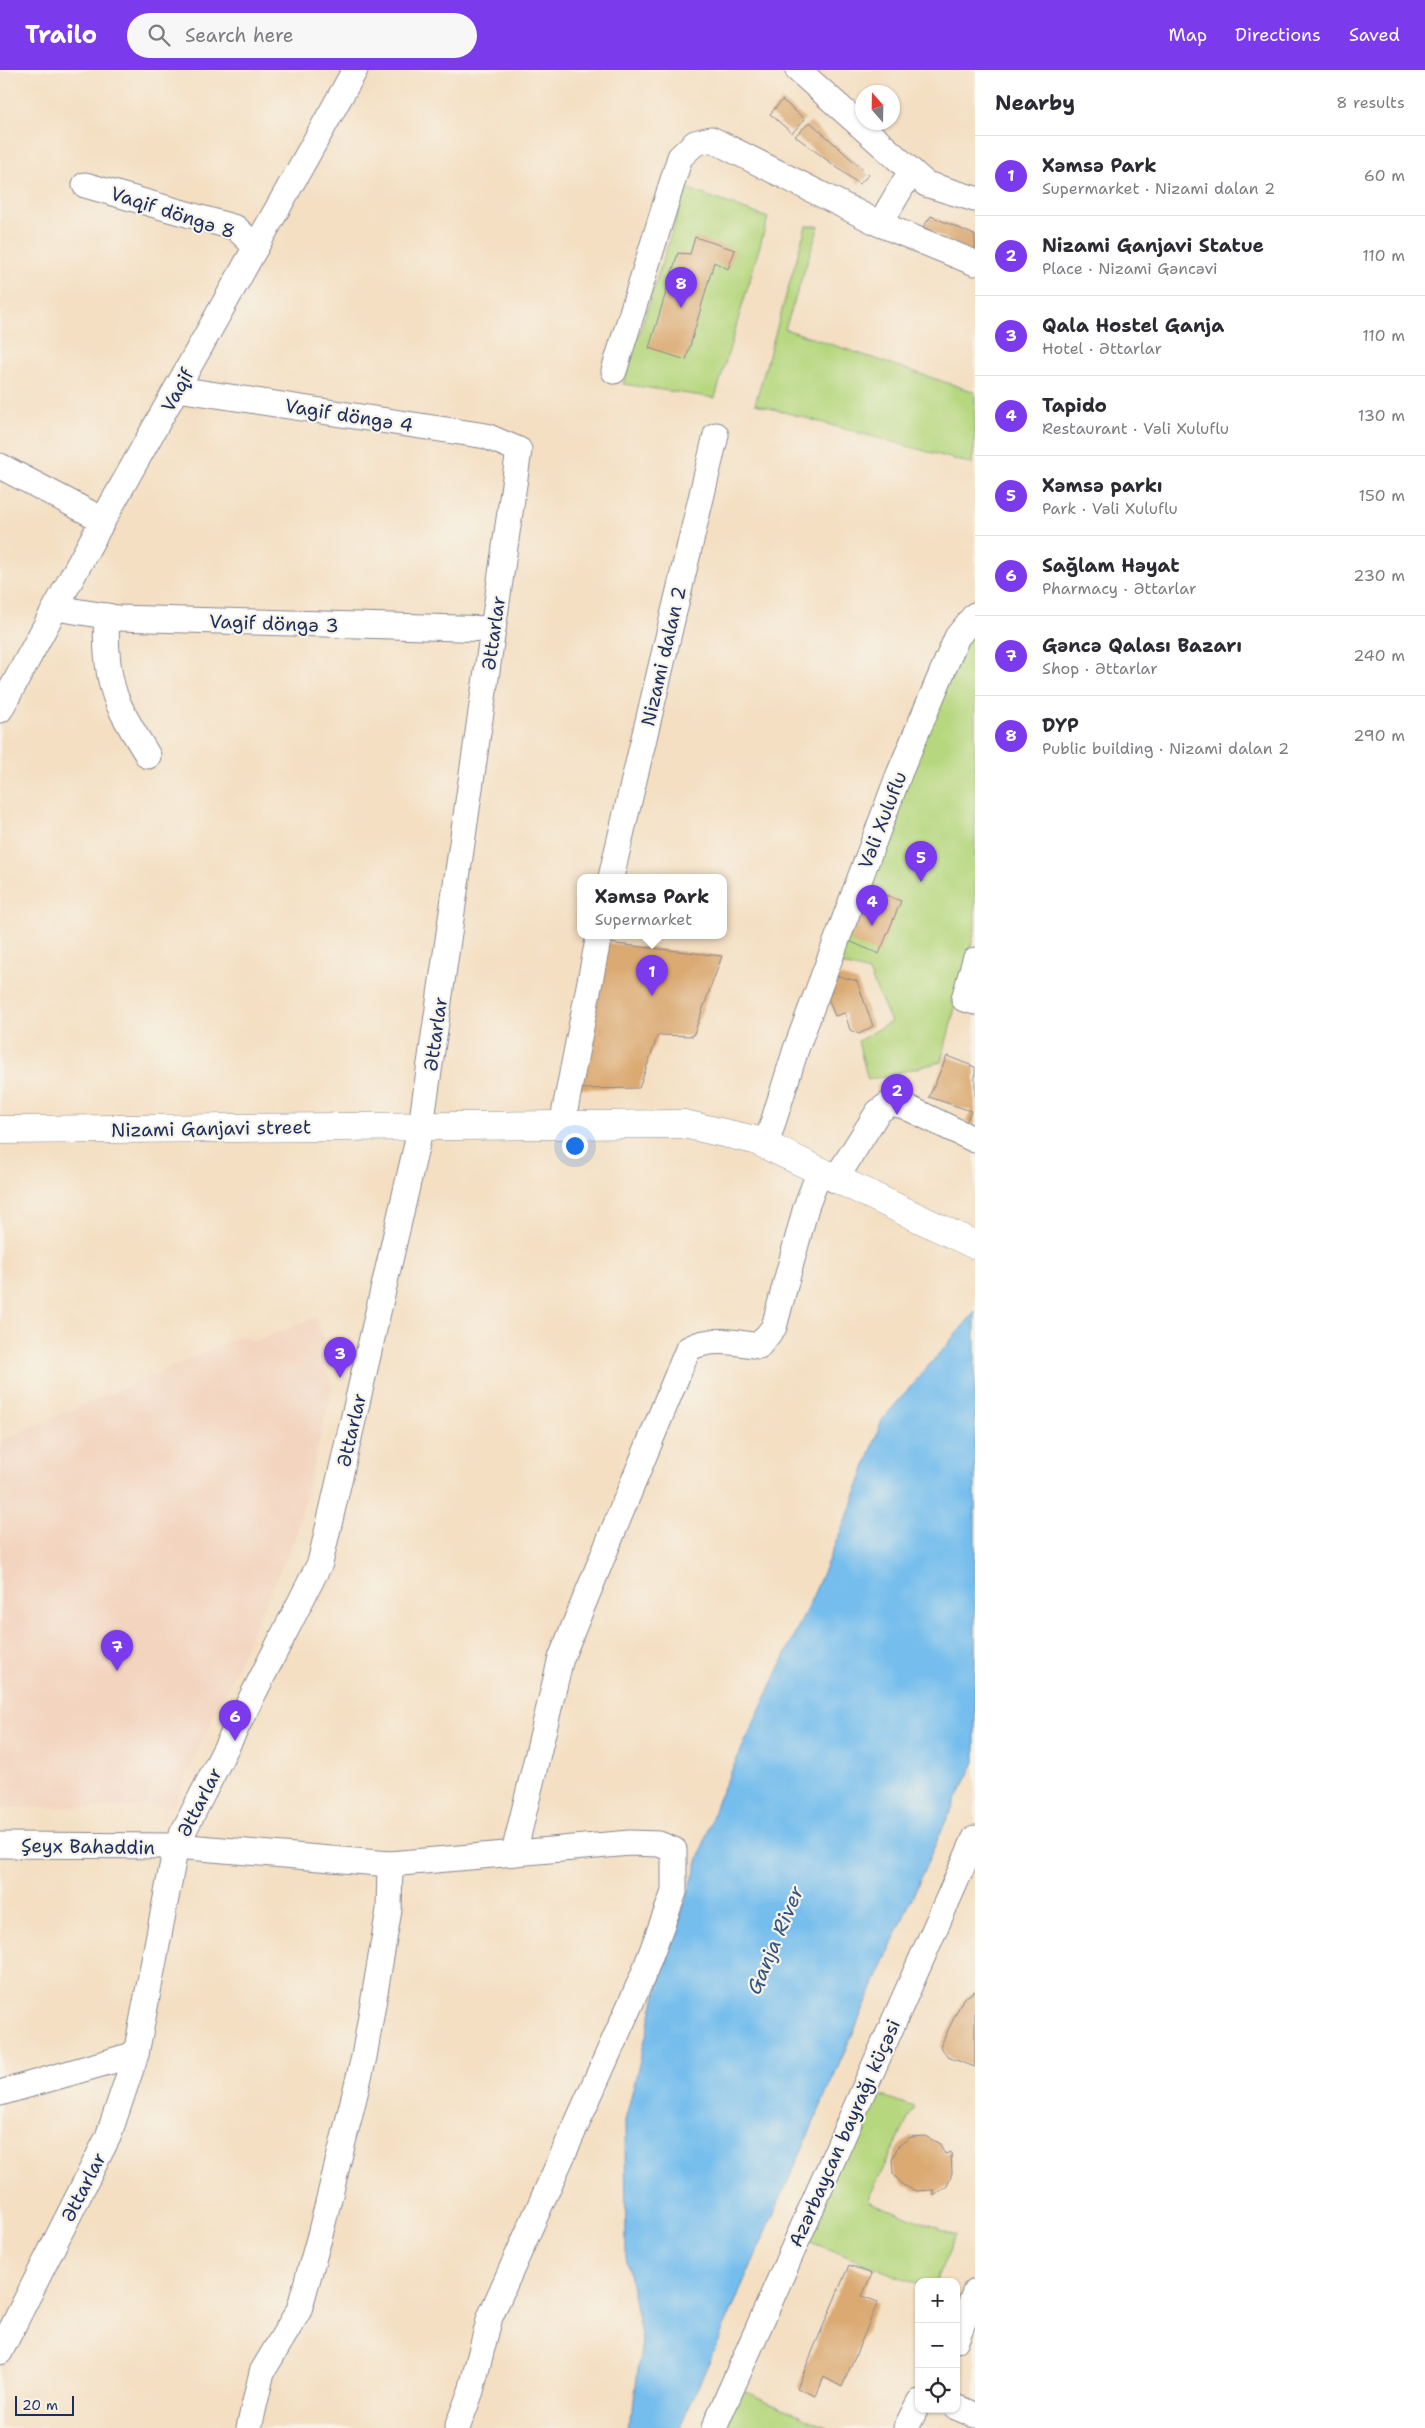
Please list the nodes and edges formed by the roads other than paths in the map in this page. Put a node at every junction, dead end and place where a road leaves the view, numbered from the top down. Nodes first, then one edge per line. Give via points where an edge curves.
1 (355, 70) edge
2 (798, 70) edge
3 (911, 171) junction
4 (85, 185) dead end
5 (975, 199) edge
6 (880, 224) junction
7 (256, 247) junction
8 (975, 263) edge
9 (614, 371) dead end
10 (177, 390) junction
11 (716, 435) dead end
12 (519, 450) joint
13 (0, 466) edge
14 (103, 520) junction
15 (56, 608) junction
16 (975, 615) edge
17 (107, 616) junction
18 (493, 630) junction
19 (0, 710) edge
20 (148, 756) dead end
21 (612, 874) edge
22 (598, 939) edge
23 (975, 960) edge
24 (975, 1002) edge
25 (562, 1125) junction
26 (421, 1126) junction
27 (0, 1130) edge
28 (975, 1140) edge
29 (766, 1146) junction
30 (827, 1176) junction
31 (974, 1244) edge
32 (975, 1838) edge
33 (0, 1845) edge
34 (176, 1846) junction
35 (514, 1853) junction
36 (390, 1864) junction
37 (136, 2054) junction
38 (0, 2093) edge
39 (975, 2292) edge
40 (960, 2330) edge
41 (0, 2352) edge
42 (960, 2409) edge
43 (915, 2410) edge
44 (975, 2415) edge
45 (249, 2428) edge
46 (457, 2428) edge
47 (714, 2428) edge
48 (906, 2428) edge

1 - 7 street, Vaqif
2 - 3 street
3 - 5 street via 926,184
3 - 6 street
4 - 7 street, Vaqif döngə 8 via 236,228
6 - 8 street
6 - 9 street via 711,139 695,143 680,156
7 - 10 street, Vaqif
10 - 12 street, Vagif döngə 4 via 486,436
10 - 14 street, Vaqif
11 - 21 street, Nizami dalan 2
12 - 18 street, Əttarlar
13 - 14 street
14 - 15 street, Vaqif
15 - 17 street, Vagif döngə 3
15 - 19 street, Vaqif
16 - 29 street, Vəli Xuluflu via 957,637 898,774 796,1049
17 - 18 street, Vagif döngə 3
17 - 20 street via 112,686
18 - 26 street, Əttarlar
22 - 25 street
23 - 24 street via 964,999
25 - 26 main road, Nizami Ganjavi street
25 - 29 main road, Nizami Ganjavi street via 684,1124 755,1140
26 - 27 main road, Nizami Ganjavi street
26 - 34 street, Əttarlar via 320,1563
28 - 30 street via 904,1106 890,1103 878,1112
29 - 30 main road, Nizami Ganjavi street
30 - 31 main road, Nizami Ganjavi street
30 - 35 street via 806,1207 774,1326 758,1346 728,1341 698,1343 688,1349 561,1658
32 - 47 street, Azərbaycan bayrağı küçəsi
33 - 34 street, Şeyx Bahəddin
34 - 36 street, Şeyx Bahəddin
34 - 37 street, Əttarlar
35 - 36 street, Şeyx Bahəddin
35 - 46 street, Şeyx Bahəddin via 630,1843 659,1844 674,1850 674,1892 642,1978 490,2317 471,2391
36 - 45 street via 389,1910 364,2057 322,2226 299,2310 262,2372
37 - 38 street
37 - 41 street, Əttarlar via 108,2137
39 - 40 street
42 - 44 street
43 - 48 street

